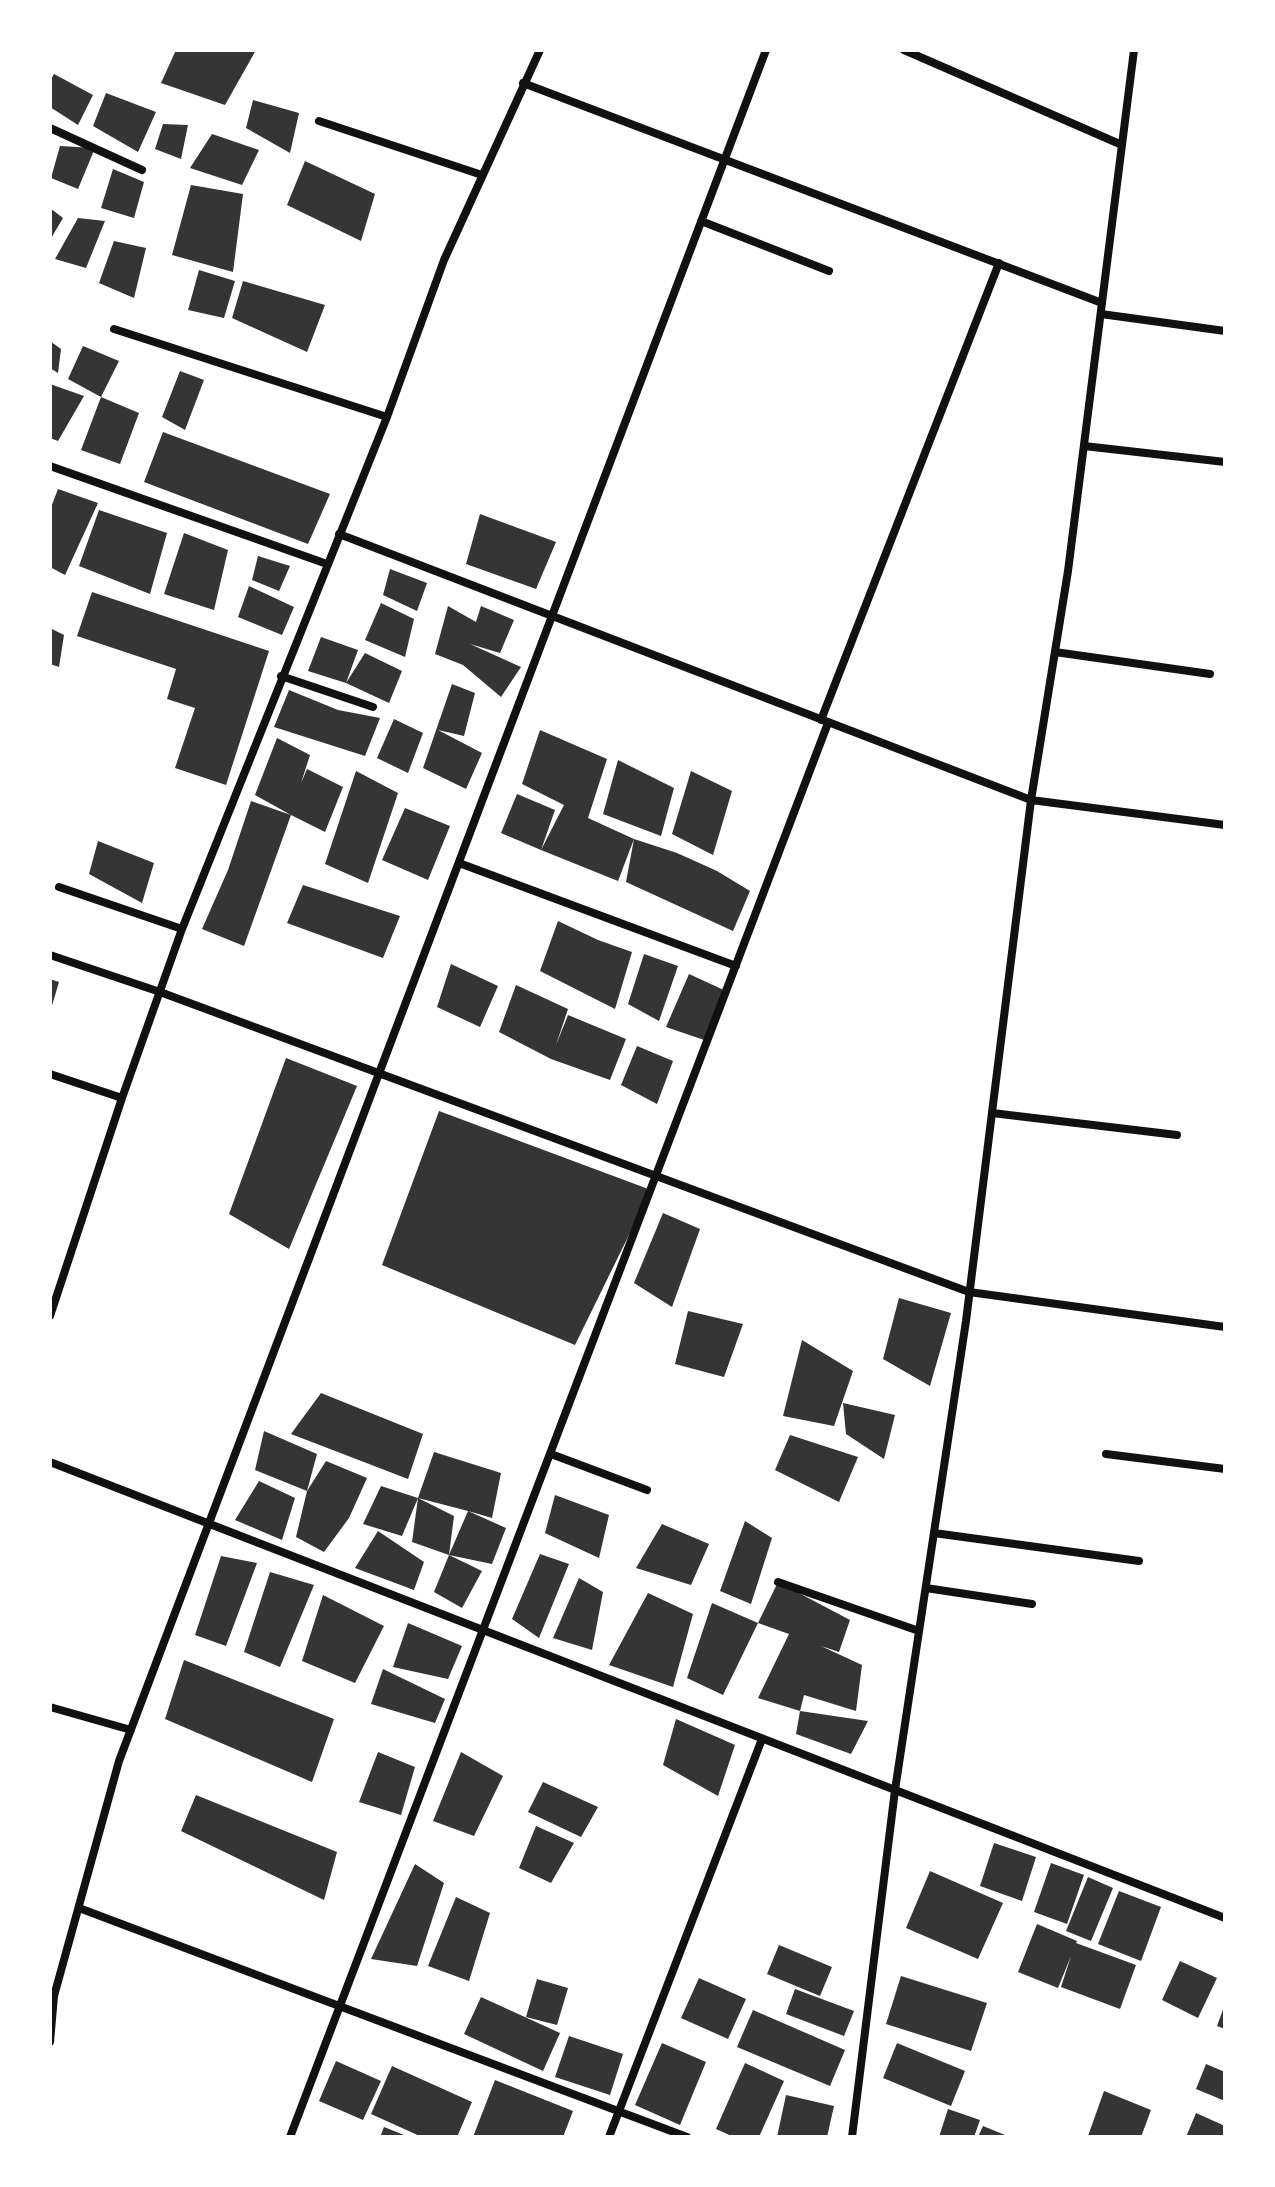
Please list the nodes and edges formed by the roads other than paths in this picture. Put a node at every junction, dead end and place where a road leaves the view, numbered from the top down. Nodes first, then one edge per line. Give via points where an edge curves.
1 (540, 50) edge
2 (766, 50) edge
3 (904, 50) edge
4 (1134, 50) edge
5 (523, 83) junction
6 (319, 121) dead end
7 (50, 128) edge
8 (1122, 145) junction
9 (725, 158) junction
10 (142, 170) dead end
11 (482, 175) junction
12 (701, 221) junction
13 (999, 263) junction
14 (829, 271) dead end
15 (1102, 303) junction
16 (1101, 314) junction
17 (114, 329) dead end
18 (1225, 331) edge
19 (387, 417) junction
20 (1084, 446) junction
21 (1225, 462) edge
22 (50, 466) edge
23 (339, 534) junction
24 (327, 564) junction
25 (552, 617) junction
26 (1055, 652) junction
27 (1210, 674) dead end
28 (281, 676) junction
29 (373, 707) dead end
30 (824, 721) junction
31 (1031, 800) junction
32 (1225, 825) edge
33 (459, 863) junction
34 (59, 887) dead end
35 (182, 929) junction
36 (50, 955) edge
37 (736, 966) junction
38 (160, 992) junction
39 (380, 1072) junction
40 (50, 1074) edge
41 (122, 1098) junction
42 (992, 1113) junction
43 (1177, 1135) dead end
44 (656, 1175) junction
45 (55, 1288) edge
46 (969, 1292) junction
47 (50, 1316) edge
48 (1225, 1327) edge
49 (551, 1454) junction
50 (1106, 1454) dead end
51 (50, 1462) edge
52 (1225, 1469) edge
53 (647, 1490) dead end
54 (209, 1525) junction
55 (934, 1533) junction
56 (1139, 1561) dead end
57 (778, 1582) dead end
58 (926, 1588) junction
59 (1032, 1604) dead end
60 (483, 1631) junction
61 (919, 1631) junction
62 (50, 1707) edge
63 (131, 1730) junction
64 (762, 1739) junction
65 (895, 1790) junction
66 (79, 1908) junction
67 (1225, 1918) edge
68 (341, 2006) junction
69 (50, 2042) edge
70 (619, 2111) junction
71 (290, 2137) edge
72 (609, 2137) edge
73 (687, 2137) edge
74 (852, 2137) edge

1 - 5 street
2 - 9 street
3 - 8 street
4 - 8 street
5 - 9 street
5 - 11 street
6 - 11 street
7 - 10 street
8 - 15 street
9 - 12 street
9 - 13 street
11 - 19 street via 444,260
12 - 14 street
12 - 25 street
13 - 15 street
13 - 30 street
15 - 16 street
16 - 18 street
16 - 20 street
17 - 19 street
19 - 23 street
20 - 21 street
20 - 26 street
22 - 24 street
23 - 24 street
23 - 25 street
24 - 28 street
25 - 30 street
25 - 33 street
26 - 27 street
26 - 31 street
28 - 29 street
28 - 35 street
30 - 31 street
30 - 37 street
31 - 32 street
31 - 42 street
33 - 37 street
33 - 39 street
34 - 35 street
35 - 38 street
36 - 38 street
37 - 44 street
38 - 39 street
38 - 41 street
39 - 44 street
39 - 54 street
40 - 41 street
41 - 45 street
42 - 43 street
42 - 46 street
44 - 46 street
44 - 49 street
45 - 47 street
46 - 48 street
46 - 55 street
49 - 53 street
49 - 60 street
50 - 52 street
51 - 54 street
54 - 60 street
54 - 63 street
55 - 56 street
55 - 58 street
57 - 61 street
58 - 59 street
58 - 61 street
60 - 64 street
60 - 68 street
61 - 65 street
62 - 63 street
63 - 66 street
64 - 65 street
64 - 70 street
65 - 67 street
65 - 74 street
66 - 68 street
66 - 69 street via 54,1996
68 - 70 street
68 - 71 street
70 - 72 street
70 - 73 street

